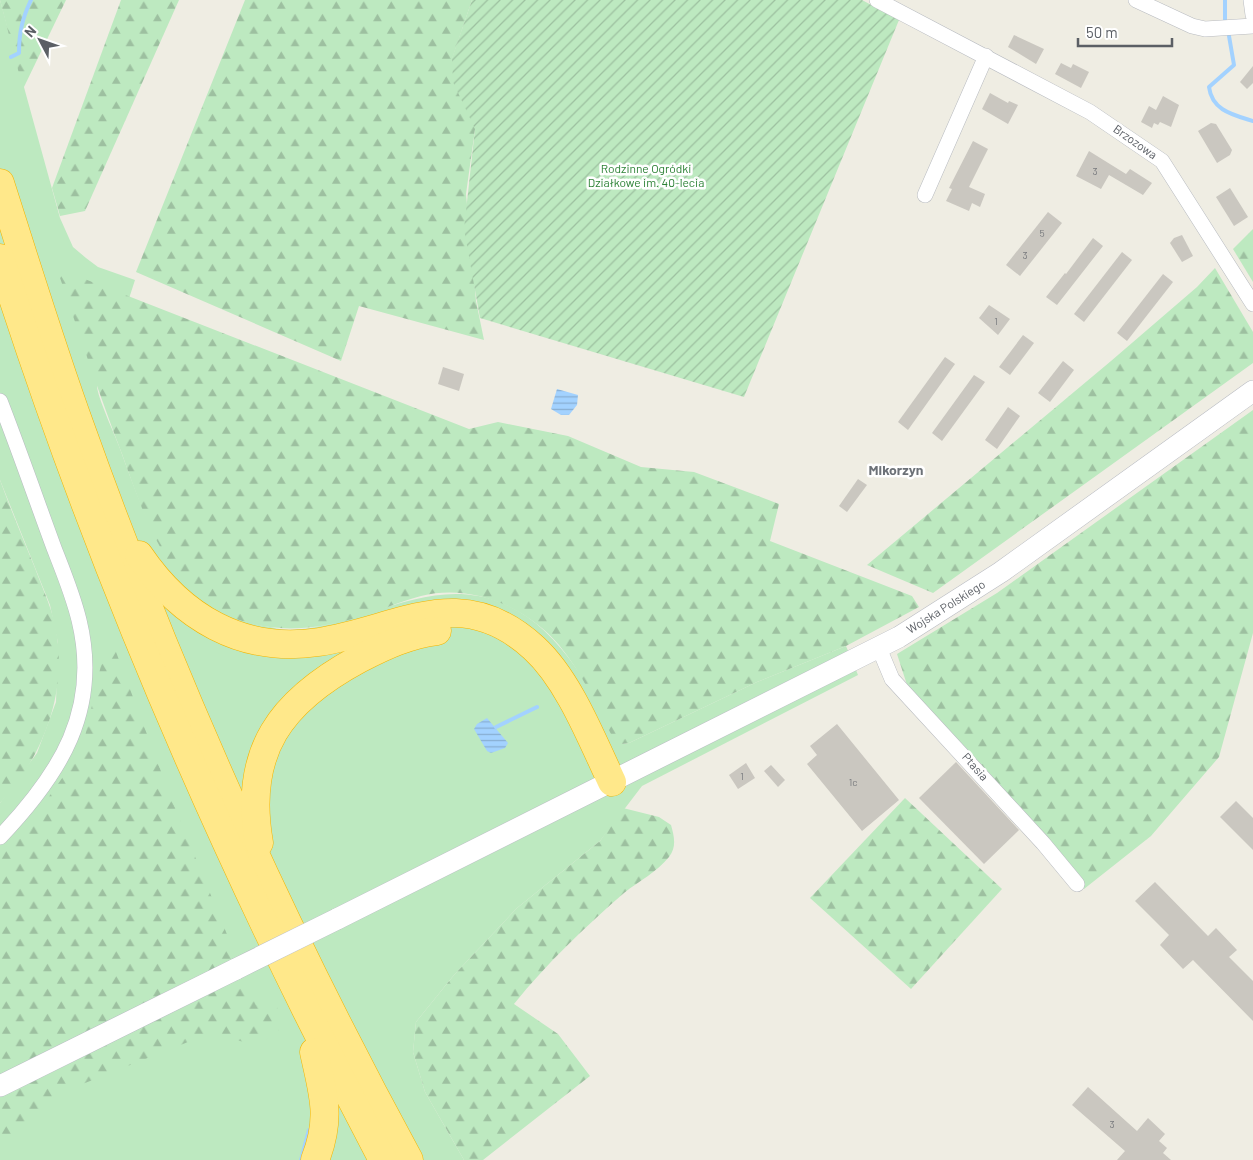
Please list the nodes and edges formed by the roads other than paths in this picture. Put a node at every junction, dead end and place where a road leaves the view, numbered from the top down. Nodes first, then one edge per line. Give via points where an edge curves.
1 (877, 0) edge
2 (1136, 0) edge
3 (1251, 0) edge
4 (1253, 15) edge
5 (1253, 26) edge
6 (986, 56) junction
7 (0, 183) edge
8 (925, 195) dead end
9 (0, 258) edge
10 (1253, 304) edge
11 (1253, 391) edge
12 (0, 401) edge
13 (105, 492) junction
14 (879, 648) junction
15 (604, 786) junction
16 (0, 837) edge
17 (270, 883) junction
18 (1077, 884) dead end
19 (307, 1014) junction
20 (0, 1086) edge
21 (315, 1160) edge
22 (383, 1160) edge
23 (409, 1160) edge

1 - 6 street, Brzozowa
2 - 5 street via 1205,29
3 - 4 street
6 - 8 street
6 - 10 street, Brzozowa via 1090,112 1162,161
7 - 13 highway via 65,383
9 - 19 highway via 83,500 134,628 239,873
11 - 14 street, Wojska Polskiego via 1001,572
12 - 16 street via 74,601 86,668 80,714 68,747 38,794
13 - 15 highway via 133,545 159,582 194,614 234,634 276,644 318,642 405,618 445,613 472,616 509,629 534,648 554,672
13 - 17 highway via 179,678
14 - 15 street, Wojska Polskiego
14 - 18 street, Ptasia via 892,679
15 - 17 highway via 552,702 523,663 505,648 480,636 449,631 419,634 386,646 323,680 295,702 274,731 261,764 256,797 258,834
15 - 20 street, Wojska Polskiego, bridge
17 - 23 highway via 319,987
19 - 21 highway via 325,1099 323,1130
19 - 22 highway

